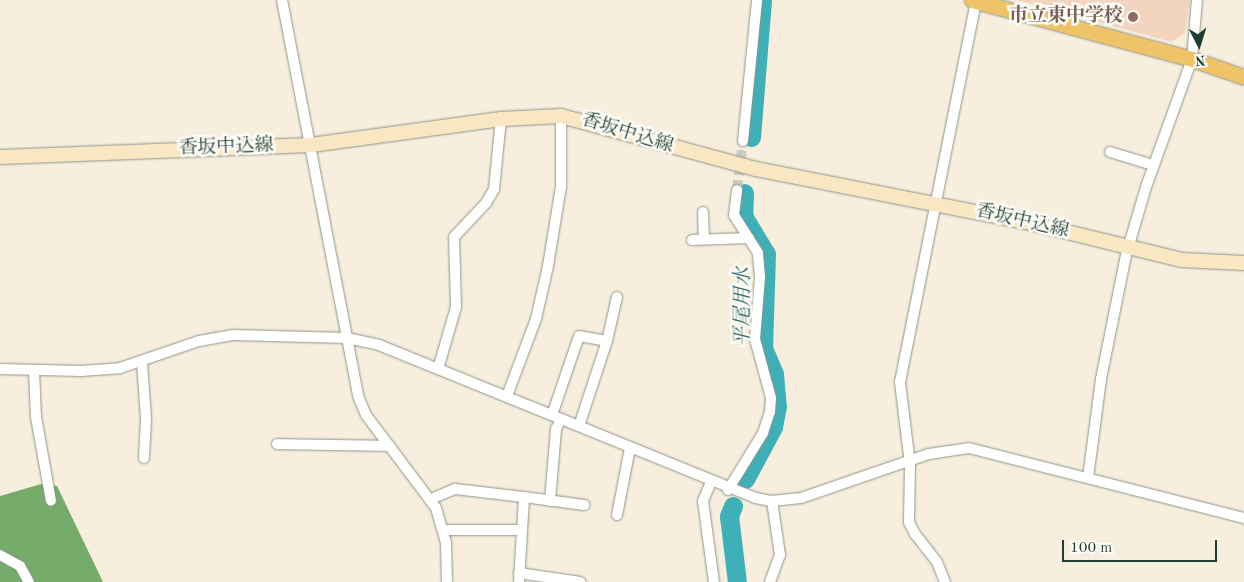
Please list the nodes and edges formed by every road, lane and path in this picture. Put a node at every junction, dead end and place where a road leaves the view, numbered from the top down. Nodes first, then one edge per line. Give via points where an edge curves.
1 (282, 0) edge
2 (757, 0) edge
3 (1197, 0) edge
4 (974, 1) edge
5 (1192, 58) junction
6 (1244, 77) edge
7 (561, 116) junction
8 (501, 119) junction
9 (743, 141) tunnel mouth
10 (311, 145) junction
11 (1110, 152) dead end
12 (0, 157) edge
13 (1153, 166) junction
14 (737, 190) tunnel mouth
15 (936, 204) junction
16 (703, 212) dead end
17 (749, 238) junction
18 (704, 239) junction
19 (692, 240) dead end
20 (1128, 247) junction
21 (1244, 263) edge
22 (617, 297) dead end
23 (347, 338) junction
24 (607, 342) junction
25 (142, 362) junction
26 (438, 369) junction
27 (0, 370) edge
28 (34, 370) junction
29 (507, 396) junction
30 (556, 417) junction
31 (579, 426) junction
32 (277, 444) dead end
33 (390, 446) junction
34 (630, 448) junction
35 (144, 458) dead end
36 (910, 461) junction
37 (1088, 478) junction
38 (711, 482) junction
39 (728, 490) junction
40 (524, 497) junction
41 (431, 499) junction
42 (51, 501) dead end
43 (550, 501) junction
44 (772, 501) junction
45 (584, 506) dead end
46 (617, 515) dead end
47 (1244, 518) edge
48 (444, 530) junction
49 (522, 530) junction
50 (0, 555) edge
51 (519, 577) edge
52 (29, 582) edge
53 (447, 582) edge
54 (580, 582) edge
55 (714, 582) edge
56 (770, 582) edge
57 (944, 582) edge

1 - 10 street
2 - 9 street
3 - 5 street
4 - 5 main road
4 - 15 street
5 - 6 main road
5 - 13 street
7 - 8 main road, 香坂中込線
7 - 15 main road, 香坂中込線 via 724,162
7 - 29 street via 561,186 548,266 536,319
8 - 10 main road, 香坂中込線
8 - 26 street via 494,189 486,203 454,238 456,307
10 - 12 main road, 香坂中込線
10 - 23 street
11 - 13 street
13 - 20 street
14 - 17 street via 734,215
15 - 20 main road, 香坂中込線
15 - 36 street via 901,374
16 - 18 street
17 - 18 street
17 - 39 street via 758,253 760,277 755,339 769,391 770,412 763,433
18 - 19 street
20 - 21 main road, 香坂中込線 via 1182,260
20 - 37 street via 1102,379
22 - 24 street
23 - 25 street via 259,334 216,337
23 - 26 street via 379,345
23 - 33 street via 362,405
24 - 30 street via 579,336
24 - 31 street
25 - 28 street via 102,371
25 - 35 street via 146,419
26 - 29 street
27 - 28 street
28 - 42 street via 36,417
29 - 30 street
30 - 31 street
30 - 43 street
31 - 34 street
32 - 33 street
33 - 41 street
34 - 38 street
34 - 46 street
36 - 37 street via 944,450 976,448
36 - 44 street via 822,492
36 - 57 street via 909,522 937,562
37 - 47 street
38 - 39 street
38 - 55 street via 703,501
39 - 44 street
40 - 41 street via 455,489
40 - 43 street
40 - 49 street
41 - 48 street
43 - 45 street
44 - 56 street via 780,555
48 - 49 street
48 - 53 street
49 - 51 street
50 - 52 street via 20,566
51 - 54 street

